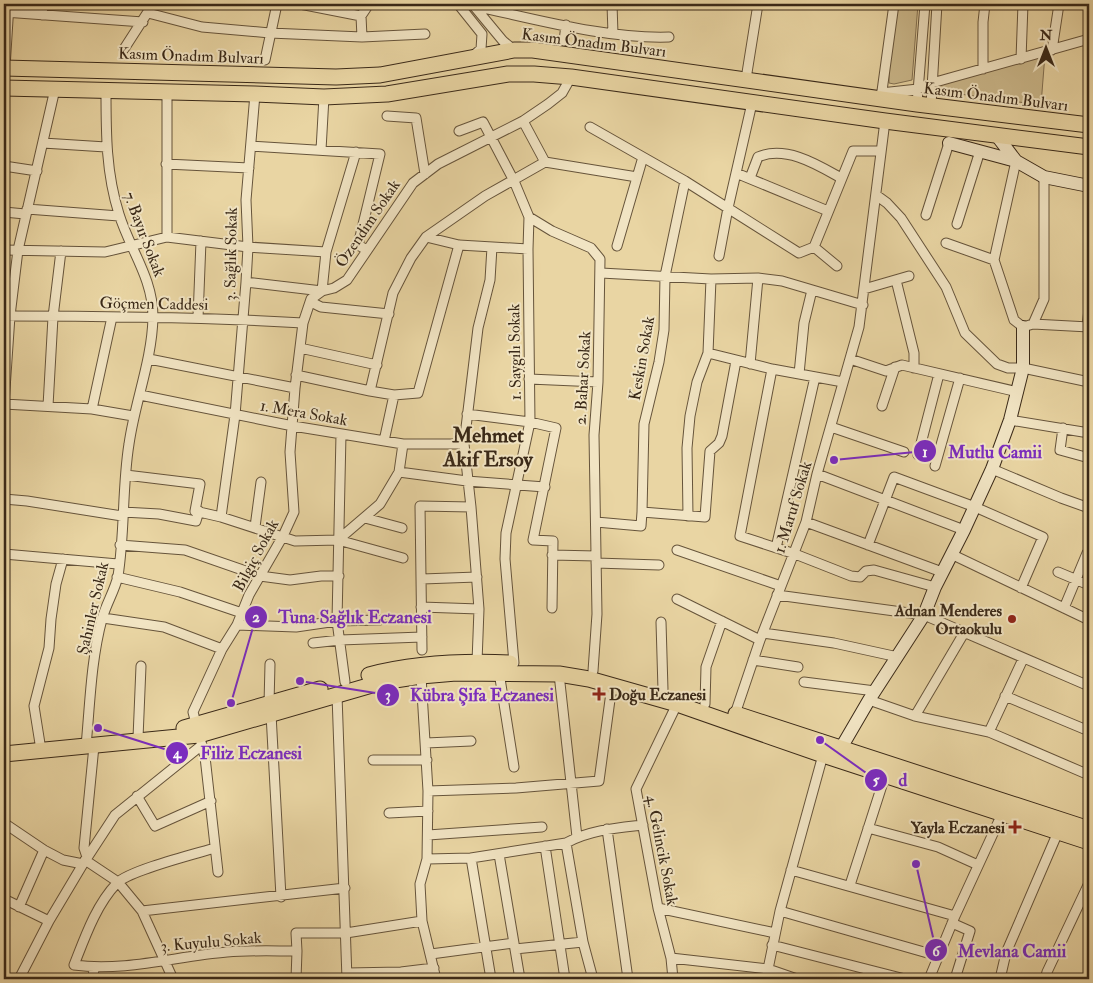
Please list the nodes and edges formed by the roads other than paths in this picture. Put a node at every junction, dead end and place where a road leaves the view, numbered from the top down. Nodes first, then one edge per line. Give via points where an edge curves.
1 (43, 4) edge
2 (153, 4) edge
3 (277, 4) edge
4 (300, 4) edge
5 (369, 4) edge
6 (458, 4) edge
7 (612, 4) edge
8 (758, 4) edge
9 (894, 4) edge
10 (925, 4) edge
11 (937, 4) edge
12 (985, 4) edge
13 (1023, 4) edge
14 (1059, 4) edge
15 (473, 5) edge
16 (7, 9) edge
17 (148, 13) junction
18 (42, 15) junction
19 (361, 16) junction
20 (143, 22) junction
21 (566, 25) junction
22 (270, 33) junction
23 (425, 34) dead end
24 (613, 34) junction
25 (362, 37) junction
26 (668, 37) dead end
27 (1089, 39) edge
28 (564, 41) dead end
29 (124, 49) dead end
30 (514, 50) junction
31 (1052, 50) junction
32 (467, 59) junction
33 (1021, 59) junction
34 (266, 60) dead end
35 (4, 68) edge
36 (982, 69) junction
37 (571, 77) junction
38 (746, 79) junction
39 (932, 83) junction
40 (4, 88) edge
41 (56, 89) junction
42 (106, 91) junction
43 (167, 92) junction
44 (255, 94) junction
45 (881, 95) junction
46 (324, 97) junction
47 (922, 99) junction
48 (752, 103) junction
49 (387, 116) dead end
50 (523, 121) junction
51 (886, 121) junction
52 (1089, 125) edge
53 (590, 127) dead end
54 (459, 131) dead end
55 (997, 136) junction
56 (490, 137) junction
57 (43, 143) junction
58 (950, 143) joint
59 (251, 146) junction
60 (106, 147) junction
61 (1089, 147) edge
62 (321, 150) junction
63 (881, 151) junction
64 (980, 151) junction
65 (356, 152) junction
66 (643, 157) junction
67 (1016, 161) junction
68 (545, 162) junction
69 (166, 164) junction
70 (4, 166) edge
71 (249, 168) junction
72 (37, 171) junction
73 (736, 173) junction
74 (425, 174) junction
75 (637, 177) junction
76 (1044, 177) junction
77 (750, 178) junction
78 (841, 178) junction
79 (514, 181) junction
80 (685, 181) junction
81 (1089, 186) edge
82 (876, 194) junction
83 (728, 208) junction
84 (828, 211) junction
85 (4, 212) edge
86 (26, 212) junction
87 (926, 215) dead end
88 (119, 216) junction
89 (529, 217) junction
90 (957, 224) dead end
91 (167, 237) junction
92 (426, 237) junction
93 (201, 242) junction
94 (946, 243) dead end
95 (133, 245) junction
96 (459, 245) junction
97 (617, 246) dead end
98 (248, 247) junction
99 (814, 247) junction
100 (492, 248) junction
101 (528, 249) junction
102 (4, 250) edge
103 (18, 250) junction
104 (367, 250) junction
105 (61, 251) junction
106 (326, 252) junction
107 (719, 256) dead end
108 (994, 260) junction
109 (837, 266) dead end
110 (601, 273) junction
111 (665, 276) junction
112 (909, 276) dead end
113 (758, 278) junction
114 (710, 280) junction
115 (896, 280) junction
116 (246, 282) junction
117 (864, 289) junction
118 (812, 290) junction
119 (322, 291) junction
120 (310, 299) junction
121 (863, 305) junction
122 (1089, 310) edge
123 (388, 314) junction
124 (7, 316) edge
125 (53, 317) junction
126 (112, 317) junction
127 (153, 317) junction
128 (198, 318) junction
129 (243, 319) junction
130 (303, 323) junction
131 (1028, 326) junction
132 (1088, 327) edge
133 (300, 348) junction
134 (708, 353) junction
135 (149, 359) junction
136 (850, 359) junction
137 (736, 361) junction
138 (750, 364) junction
139 (377, 365) junction
140 (895, 367) junction
141 (914, 368) junction
142 (1023, 368) junction
143 (772, 369) junction
144 (798, 374) junction
145 (939, 374) junction
146 (296, 375) junction
147 (238, 376) junction
148 (815, 377) junction
149 (960, 378) junction
150 (530, 379) junction
151 (598, 382) junction
152 (844, 382) junction
153 (1089, 382) edge
154 (295, 388) junction
155 (370, 392) junction
156 (1018, 392) junction
157 (140, 395) junction
158 (394, 395) junction
159 (4, 404) edge
160 (48, 406) junction
161 (882, 406) dead end
162 (92, 409) junction
163 (467, 414) junction
164 (235, 415) junction
165 (134, 416) junction
166 (1010, 420) junction
167 (530, 422) junction
168 (292, 426) junction
169 (831, 427) junction
170 (1063, 428) junction
171 (1089, 433) edge
172 (341, 434) junction
173 (384, 441) junction
174 (403, 444) junction
175 (464, 444) junction
176 (904, 452) dead end
177 (918, 455) dead end
178 (1089, 458) edge
179 (935, 466) dead end
180 (992, 468) junction
181 (399, 472) junction
182 (818, 474) junction
183 (126, 475) junction
184 (468, 481) junction
185 (261, 482) dead end
186 (517, 485) junction
187 (544, 487) junction
188 (4, 500) edge
189 (885, 500) junction
190 (471, 507) junction
191 (975, 507) junction
192 (1089, 508) edge
193 (197, 511) junction
194 (642, 512) junction
195 (123, 514) junction
196 (688, 516) junction
197 (221, 517) junction
198 (365, 518) junction
199 (596, 522) junction
200 (806, 522) junction
201 (255, 527) junction
202 (402, 528) dead end
203 (964, 530) junction
204 (283, 536) junction
205 (338, 540) junction
206 (120, 545) junction
207 (868, 545) junction
208 (776, 548) junction
209 (677, 550) dead end
210 (4, 554) edge
211 (795, 554) junction
212 (951, 554) junction
213 (1088, 554) dead end
214 (552, 555) junction
215 (403, 558) dead end
216 (63, 560) junction
217 (596, 560) junction
218 (118, 564) junction
219 (658, 565) dead end
220 (942, 572) junction
221 (1058, 572) dead end
222 (260, 576) junction
223 (339, 576) junction
224 (118, 577) junction
225 (477, 577) junction
226 (422, 579) junction
227 (1076, 580) junction
228 (1089, 585) edge
229 (781, 586) junction
230 (935, 587) junction
231 (1021, 588) junction
232 (777, 595) junction
233 (677, 599) dead end
234 (421, 607) junction
235 (552, 608) dead end
236 (1064, 608) junction
237 (479, 609) junction
238 (242, 613) junction
239 (924, 616) junction
240 (102, 618) junction
241 (380, 620) dead end
242 (1089, 620) edge
243 (337, 621) junction
244 (722, 621) junction
245 (661, 622) dead end
246 (237, 624) junction
247 (964, 633) junction
248 (422, 637) junction
249 (761, 637) junction
250 (340, 640) junction
251 (313, 643) dead end
252 (222, 649) junction
253 (422, 650) dead end
254 (898, 656) junction
255 (1023, 659) junction
256 (753, 660) junction
257 (476, 662) junction
258 (514, 663) junction
259 (270, 664) dead end
260 (141, 666) dead end
261 (798, 667) dead end
262 (593, 671) junction
263 (499, 672) junction
264 (559, 674) junction
265 (421, 676) junction
266 (804, 682) dead end
267 (612, 685) junction
268 (1089, 686) edge
269 (341, 688) junction
270 (663, 690) junction
271 (872, 696) junction
272 (1005, 696) junction
273 (677, 704) junction
274 (705, 704) junction
275 (270, 709) junction
276 (735, 714) junction
277 (915, 716) junction
278 (1089, 731) edge
279 (989, 732) junction
280 (199, 735) junction
281 (138, 738) junction
282 (471, 741) dead end
283 (426, 743) junction
284 (96, 745) junction
285 (841, 748) junction
286 (41, 750) junction
287 (4, 754) edge
288 (823, 755) junction
289 (372, 760) dead end
290 (427, 760) junction
291 (514, 767) dead end
292 (1089, 773) edge
293 (885, 776) junction
294 (570, 783) junction
295 (428, 791) junction
296 (137, 796) junction
297 (211, 801) junction
298 (428, 811) junction
299 (389, 813) dead end
300 (1002, 814) junction
301 (4, 823) edge
302 (643, 825) junction
303 (542, 827) dead end
304 (868, 828) junction
305 (608, 829) junction
306 (1089, 829) edge
307 (1058, 832) junction
308 (428, 836) junction
309 (577, 837) junction
310 (1089, 842) edge
311 (566, 843) junction
312 (545, 846) junction
313 (215, 848) junction
314 (44, 850) junction
315 (499, 854) junction
316 (471, 858) junction
317 (427, 859) junction
318 (85, 860) junction
319 (978, 865) junction
320 (792, 870) junction
321 (218, 872) dead end
322 (118, 882) junction
323 (1089, 883) edge
324 (850, 885) junction
325 (344, 888) junction
326 (281, 897) junction
327 (4, 899) edge
328 (19, 906) junction
329 (658, 908) junction
330 (142, 911) junction
331 (780, 911) junction
332 (953, 919) junction
333 (49, 921) junction
334 (422, 921) junction
335 (346, 932) junction
336 (775, 932) junction
337 (583, 942) junction
338 (560, 944) junction
339 (772, 944) junction
340 (514, 946) junction
341 (485, 948) junction
342 (297, 951) junction
343 (431, 954) junction
344 (938, 956) junction
345 (671, 958) junction
346 (164, 961) junction
347 (94, 968) junction
348 (434, 968) junction
349 (768, 968) junction
350 (347, 976) edge
351 (19, 979) edge
352 (93, 979) edge
353 (173, 979) edge
354 (296, 979) edge
355 (436, 979) edge
356 (491, 979) edge
357 (520, 979) edge
358 (565, 979) edge
359 (593, 979) edge
360 (628, 979) edge
361 (674, 979) edge
362 (764, 979) edge
363 (796, 979) edge
364 (905, 979) edge
365 (929, 979) edge
366 (954, 979) edge
367 (1000, 979) edge
368 (1045, 979) edge

1 - 18 street
2 - 17 street
3 - 22 street
4 - 19 street
5 - 19 street
6 - 32 street via 482,34 481,49
7 - 24 street
8 - 38 street
9 - 45 street
10 - 47 street
11 - 39 street
12 - 36 street
13 - 33 street
14 - 31 street
15 - 21 street
15 - 30 street
16 - 18 street
16 - 35 street
17 - 20 street
17 - 22 street via 202,27
18 - 20 street
19 - 25 street
20 - 29 street
21 - 24 street
21 - 28 street
22 - 25 street
22 - 34 street
23 - 25 street
24 - 26 street
27 - 31 street
30 - 32 main road, Kasım Önadım Bulvarı
30 - 38 main road, Kasım Önadım Bulvarı via 562,53
31 - 33 street
32 - 35 main road, Kasım Önadım Bulvarı via 380,75 336,77
33 - 36 street
36 - 39 street
37 - 46 main road via 508,74 388,94
37 - 48 main road
37 - 50 street, Özendim Sokak via 562,92
38 - 45 main road, Kasım Önadım Bulvarı
39 - 47 street
39 - 47 street
40 - 41 main road
41 - 42 main road
41 - 57 street
42 - 43 main road
42 - 60 street, 7. Bayır Sokak
43 - 44 main road
43 - 69 street
44 - 46 main road
44 - 59 street, 3. Sağlık Sokak
45 - 47 main road, Kasım Önadım Bulvarı
46 - 62 street
47 - 52 main road, Kasım Önadım Bulvarı
48 - 51 main road
48 - 73 street
49 - 74 street via 416,118
50 - 56 street, Özendim Sokak
50 - 68 street
51 - 55 main road
51 - 63 street, 1. Maruf Sokak
53 - 66 street
54 - 56 street via 483,122
55 - 61 main road
55 - 67 street
56 - 74 street, Özendim Sokak
56 - 79 street
57 - 60 street
57 - 72 street
58 - 64 street
58 - 87 street
59 - 62 street
59 - 71 street, 3. Sağlık Sokak
60 - 88 street, 7. Bayır Sokak via 110,184
62 - 65 street
63 - 78 street via 853,151
63 - 82 street, 1. Maruf Sokak
64 - 67 street
64 - 90 street
65 - 104 street via 380,154 358,245
65 - 106 street
66 - 75 street
66 - 80 street
67 - 76 street
67 - 108 street
68 - 75 street
68 - 79 street
69 - 71 street
69 - 91 street
70 - 72 street
71 - 98 street, 3. Sağlık Sokak via 246,200
72 - 86 street
73 - 77 street
73 - 83 street
74 - 104 street, Özendim Sokak via 413,183
75 - 97 street
76 - 81 street
76 - 131 street via 1044,299
77 - 78 street via 758,156 766,153 814,162
77 - 84 street
78 - 84 street
79 - 89 street
79 - 92 street via 485,196
80 - 83 street
80 - 111 street, Keskin Sokak
82 - 117 street, 1. Maruf Sokak
82 - 142 street via 901,218 946,287 965,333 997,364
83 - 99 street via 799,253
83 - 107 street
84 - 99 street
85 - 86 street
86 - 88 street
86 - 103 street
88 - 95 street, 7. Bayır Sokak
89 - 101 street, 1. Saygılı Sokak
89 - 110 street, 2. Bahar Sokak via 591,248 600,259
91 - 93 street
91 - 95 street
92 - 96 street
92 - 123 street via 393,293
93 - 98 street
93 - 128 street
94 - 108 street
95 - 105 street via 105,252
95 - 127 street, 7. Bayır Sokak via 150,288
96 - 100 street
96 - 158 street via 418,392
98 - 106 street
98 - 116 street, 3. Sağlık Sokak
99 - 109 street
100 - 101 street
100 - 163 street via 490,280 478,328
101 - 150 street, 1. Saygılı Sokak
102 - 103 street
103 - 105 street
103 - 124 street
104 - 119 street, Özendim Sokak via 347,280
105 - 125 street
106 - 119 street
108 - 131 street via 1014,320
110 - 111 street
110 - 151 street, 2. Bahar Sokak
111 - 114 street
111 - 194 street, Keskin Sokak via 664,330 644,424
112 - 115 street
113 - 114 street
113 - 118 street
113 - 138 street
114 - 134 street
115 - 117 street
115 - 141 street via 914,353
116 - 119 street, Özendim Sokak
116 - 129 street, 3. Sağlık Sokak
117 - 121 street, 1. Maruf Sokak
118 - 121 street
118 - 144 street
119 - 120 street
120 - 123 street via 321,307
120 - 130 street, Bilgiç Sokak
121 - 136 street, 1. Maruf Sokak
122 - 132 street
123 - 139 street
124 - 125 street, Göçmen Caddesi
124 - 159 street
125 - 126 street, Göçmen Caddesi
125 - 160 street
126 - 127 street, Göçmen Caddesi
126 - 162 street
127 - 128 street, Göçmen Caddesi
127 - 135 street, 7. Bayır Sokak
128 - 129 street, Göçmen Caddesi
129 - 130 street, Göçmen Caddesi
129 - 147 street, 3. Sağlık Sokak
130 - 133 street, Bilgiç Sokak
131 - 132 street
131 - 142 street
133 - 139 street
133 - 146 street, Bilgiç Sokak
134 - 137 street
134 - 196 street via 697,382 690,416
135 - 147 street
135 - 157 street, 7. Bayır Sokak
136 - 140 street via 886,371
136 - 152 street, 1. Maruf Sokak
137 - 138 street
137 - 196 street via 722,436 710,451 705,517
138 - 143 street
139 - 155 street
140 - 141 street
140 - 161 street
141 - 145 street
142 - 153 street
142 - 156 street
143 - 144 street
143 - 208 street via 740,536
144 - 148 street
145 - 149 street
145 - 177 street
146 - 154 street, Bilgiç Sokak
146 - 155 street
147 - 154 street
147 - 164 street, 3. Sağlık Sokak
148 - 152 street
148 - 208 street
149 - 156 street
149 - 179 street
150 - 151 street
150 - 167 street, 1. Saygılı Sokak
151 - 199 street, 2. Bahar Sokak via 594,435
152 - 169 street, 1. Maruf Sokak
154 - 168 street, Bilgiç Sokak
155 - 158 street
156 - 166 street
157 - 164 street, 1. Mera Sokak
157 - 165 street, 7. Bayır Sokak
158 - 173 street
159 - 160 street
160 - 162 street
162 - 165 street
163 - 167 street
163 - 175 street
164 - 168 street, 1. Mera Sokak
164 - 197 street, 3. Sağlık Sokak
165 - 183 street, Şahinler Sokak
166 - 170 street
166 - 180 street
167 - 186 street, 1. Saygılı Sokak
167 - 187 street via 556,428
168 - 172 street, 1. Mera Sokak
168 - 204 street, Bilgiç Sokak via 290,452 294,512
169 - 176 street
169 - 182 street, 1. Maruf Sokak
170 - 171 street
170 - 178 street via 1060,450
172 - 173 street, 1. Mera Sokak
172 - 205 street
173 - 174 street, 1. Mera Sokak
174 - 175 street, 1. Mera Sokak
174 - 181 street
175 - 184 street
180 - 191 street
180 - 192 street
181 - 184 street
181 - 198 street via 380,504
182 - 189 street
182 - 200 street, 1. Maruf Sokak
183 - 193 street via 200,484
183 - 195 street, Şahinler Sokak
184 - 186 street
184 - 190 street
185 - 201 street
186 - 187 street
186 - 258 street, 1. Saygılı Sokak via 506,533 505,559
187 - 214 street via 533,540 553,541
188 - 195 street
189 - 191 street via 894,477
189 - 203 street
189 - 207 street
190 - 225 street
190 - 226 street via 420,506
191 - 203 street
191 - 231 street via 1043,536
193 - 195 street via 196,521 159,514
193 - 197 street
194 - 196 street
194 - 199 street via 640,526
195 - 206 street, Şahinler Sokak
197 - 201 street
198 - 202 street
198 - 205 street
199 - 217 street, 2. Bahar Sokak
200 - 207 street
200 - 211 street, 1. Maruf Sokak
201 - 204 street
203 - 212 street
204 - 205 street via 295,541
204 - 222 street, Bilgiç Sokak
205 - 215 street
205 - 223 street
206 - 218 street, Şahinler Sokak
206 - 222 street via 185,550
207 - 220 street
208 - 211 street
209 - 229 street
210 - 216 street
211 - 229 street, 1. Maruf Sokak
211 - 230 street via 851,576 860,577 866,571 874,570
212 - 220 street
212 - 231 street
213 - 227 street
214 - 217 street
214 - 235 street
216 - 218 street
216 - 286 street via 56,584 49,648 34,706
217 - 219 street
217 - 262 street, 2. Bahar Sokak via 598,614
218 - 224 street, Şahinler Sokak
220 - 230 street
221 - 227 street
222 - 223 street via 290,580
222 - 238 street, Bilgiç Sokak
223 - 243 street
224 - 238 street via 180,592
224 - 240 street, Şahinler Sokak
225 - 226 street
225 - 237 street
226 - 234 street
227 - 228 street
227 - 236 street
229 - 232 street, 1. Maruf Sokak
230 - 239 street
231 - 236 street
232 - 239 street
232 - 249 street, 1. Maruf Sokak
233 - 244 street
234 - 237 street
234 - 248 street
236 - 242 street
237 - 257 street
238 - 246 street, Bilgiç Sokak
239 - 247 street
239 - 254 street
240 - 252 street via 164,627
240 - 284 street, Şahinler Sokak via 95,654
241 - 243 street
243 - 246 street via 296,627
243 - 250 street
244 - 249 street
244 - 274 street via 706,667
245 - 270 street
246 - 252 street, Bilgiç Sokak
247 - 255 street
247 - 277 street
248 - 250 street
248 - 253 street
249 - 254 street via 834,643
249 - 256 street, 1. Maruf Sokak
250 - 251 street
250 - 269 street
252 - 280 street, Bilgiç Sokak via 193,712
254 - 271 street
255 - 268 street
255 - 272 street
256 - 261 street
256 - 276 street, 1. Maruf Sokak
257 - 258 main road
257 - 269 main road via 396,668
258 - 262 main road
259 - 275 street
260 - 281 street
262 - 270 main road
263 - 264 main road
263 - 265 main road
263 - 291 street
264 - 267 main road
264 - 294 street
265 - 269 main road
265 - 283 street
266 - 271 street
267 - 273 main road
267 - 294 street via 599,781
269 - 275 main road
269 - 325 street
270 - 274 main road
271 - 277 street
271 - 285 street
272 - 278 street
272 - 279 street
273 - 288 main road
273 - 302 street, 4. Gelincik Sokak via 636,789
274 - 276 main road
275 - 280 main road
275 - 326 street
276 - 285 main road
277 - 279 street
279 - 292 street
280 - 281 main road
280 - 284 main road
280 - 296 street
280 - 297 street, Bilgiç Sokak
281 - 284 main road
282 - 283 street
283 - 290 street
284 - 286 main road
284 - 318 street, Şahinler Sokak
285 - 306 main road
286 - 287 main road
288 - 293 main road
288 - 320 street
289 - 290 street
290 - 295 street
293 - 300 main road
293 - 304 street
294 - 295 street
294 - 309 street
295 - 298 street
296 - 297 street via 155,826
296 - 318 street via 115,815
297 - 313 street, Bilgiç Sokak
298 - 299 street
298 - 308 street
300 - 307 main road
300 - 319 street
301 - 314 street
302 - 305 street
302 - 329 street, 4. Gelincik Sokak
303 - 308 street
304 - 319 street via 938,847
304 - 324 street
305 - 309 street
305 - 360 street
307 - 310 main road
307 - 367 street via 1006,953
308 - 317 street
309 - 311 street
311 - 312 street
311 - 337 street
312 - 315 street
312 - 338 street
313 - 321 street, Bilgiç Sokak
313 - 322 street via 166,862
314 - 318 street via 63,860
314 - 328 street
315 - 316 street
315 - 340 street
316 - 317 street
316 - 341 street
317 - 334 street via 420,884
318 - 322 street
318 - 333 street
319 - 332 street
320 - 324 street
320 - 331 street
322 - 330 street
322 - 347 street, 3. Kuyulu Sokak via 94,916 74,965
323 - 368 street
324 - 332 street
325 - 326 street
325 - 335 street
326 - 330 street
327 - 328 street
328 - 333 street
329 - 336 street
329 - 345 street, 4. Gelincik Sokak
330 - 346 street
331 - 336 street
331 - 344 street
332 - 344 street
332 - 366 street via 970,931
333 - 351 street
334 - 335 street
334 - 343 street
335 - 342 street via 296,933
335 - 350 street
336 - 339 street
337 - 338 street
337 - 359 street
338 - 340 street
338 - 358 street
339 - 349 street
339 - 364 street
340 - 341 street
340 - 357 street
341 - 343 street
341 - 356 street
342 - 346 street, 3. Kuyulu Sokak via 227,952
342 - 354 street
343 - 348 street
344 - 365 street
345 - 349 street
345 - 361 street, 4. Gelincik Sokak
346 - 347 street, 3. Kuyulu Sokak
346 - 353 street
347 - 352 street
348 - 350 street
348 - 355 street
349 - 362 street
349 - 363 street

